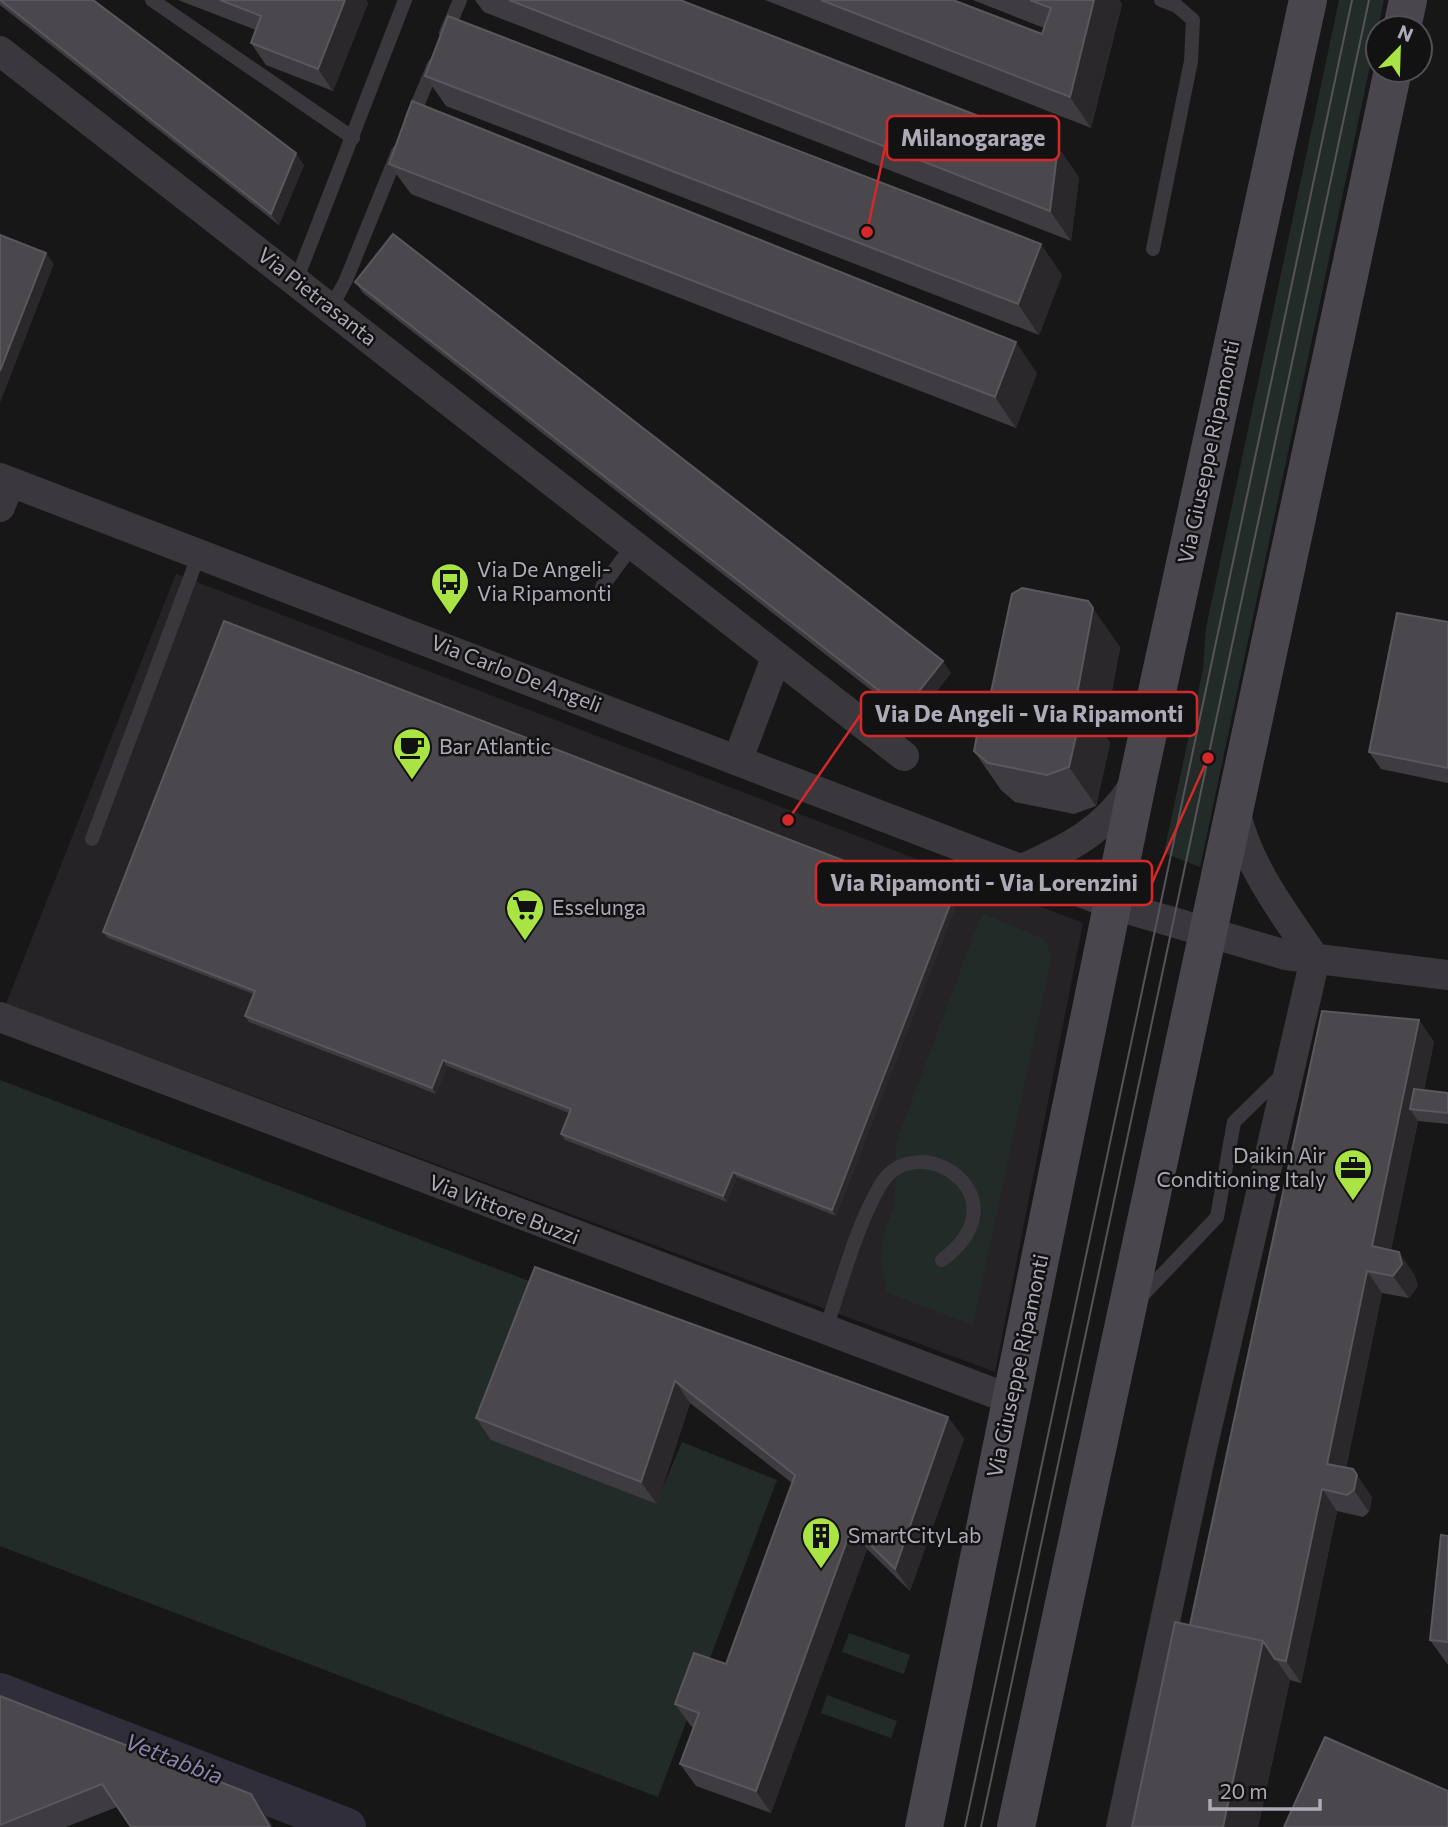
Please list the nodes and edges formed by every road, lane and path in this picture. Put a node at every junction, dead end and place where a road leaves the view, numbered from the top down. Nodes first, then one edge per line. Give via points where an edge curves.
1 (152, 0) edge
2 (405, 0) edge
3 (460, 0) edge
4 (1161, 0) edge
5 (1308, 0) edge
6 (0, 51) edge
7 (1390, 84) edge
8 (353, 138) junction
9 (1153, 249) dead end
10 (296, 281) junction
11 (331, 308) junction
12 (3, 489) edge
13 (632, 546) junction
14 (199, 554) junction
15 (602, 587) dead end
16 (776, 657) junction
17 (904, 756) dead end
18 (738, 759) junction
19 (1138, 779) junction
20 (1234, 805) junction
21 (92, 839) dead end
22 (1020, 870) junction
23 (1114, 905) junction
24 (1207, 934) junction
25 (1315, 959) junction
26 (1448, 975) edge
27 (0, 1017) edge
28 (1289, 1068) junction
29 (942, 1260) dead end
30 (1126, 1312) junction
31 (825, 1331) junction
32 (1010, 1399) junction
33 (924, 1827) edge
34 (1016, 1827) edge
35 (1121, 1827) edge

1 - 8 lane
2 - 8 lane
3 - 11 lane
4 - 9 lane via 1193,20 1191,61
5 - 19 street, Via Giuseppe Ripamonti
6 - 10 street, Via Pietrasanta
7 - 20 street
8 - 10 lane
10 - 11 street, Via Pietrasanta
11 - 13 street, Via Pietrasanta
12 - 14 street, Via Carlo De Angeli
13 - 15 lane
13 - 16 street, Via Pietrasanta
14 - 18 street, Via Carlo De Angeli
14 - 21 lane
16 - 17 street, Via Pietrasanta
16 - 18 street
18 - 22 street, Via Carlo De Angeli
19 - 22 street via 1111,818
19 - 23 street, Via Giuseppe Ripamonti
20 - 24 street
20 - 25 street via 1257,869
22 - 23 street, Via Carlo De Angeli
23 - 24 street
23 - 32 street, Via Giuseppe Ripamonti
24 - 25 street via 1286,956
24 - 30 street
25 - 26 street
25 - 28 street
27 - 31 street, Via Vittore Buzzi
28 - 30 lane via 1234,1122 1217,1217
28 - 35 street
29 - 31 lane via 968,1235 974,1207 970,1192 946,1167 911,1162 882,1182
30 - 34 street
31 - 32 street, Via Vittore Buzzi
32 - 33 street, Via Giuseppe Ripamonti

